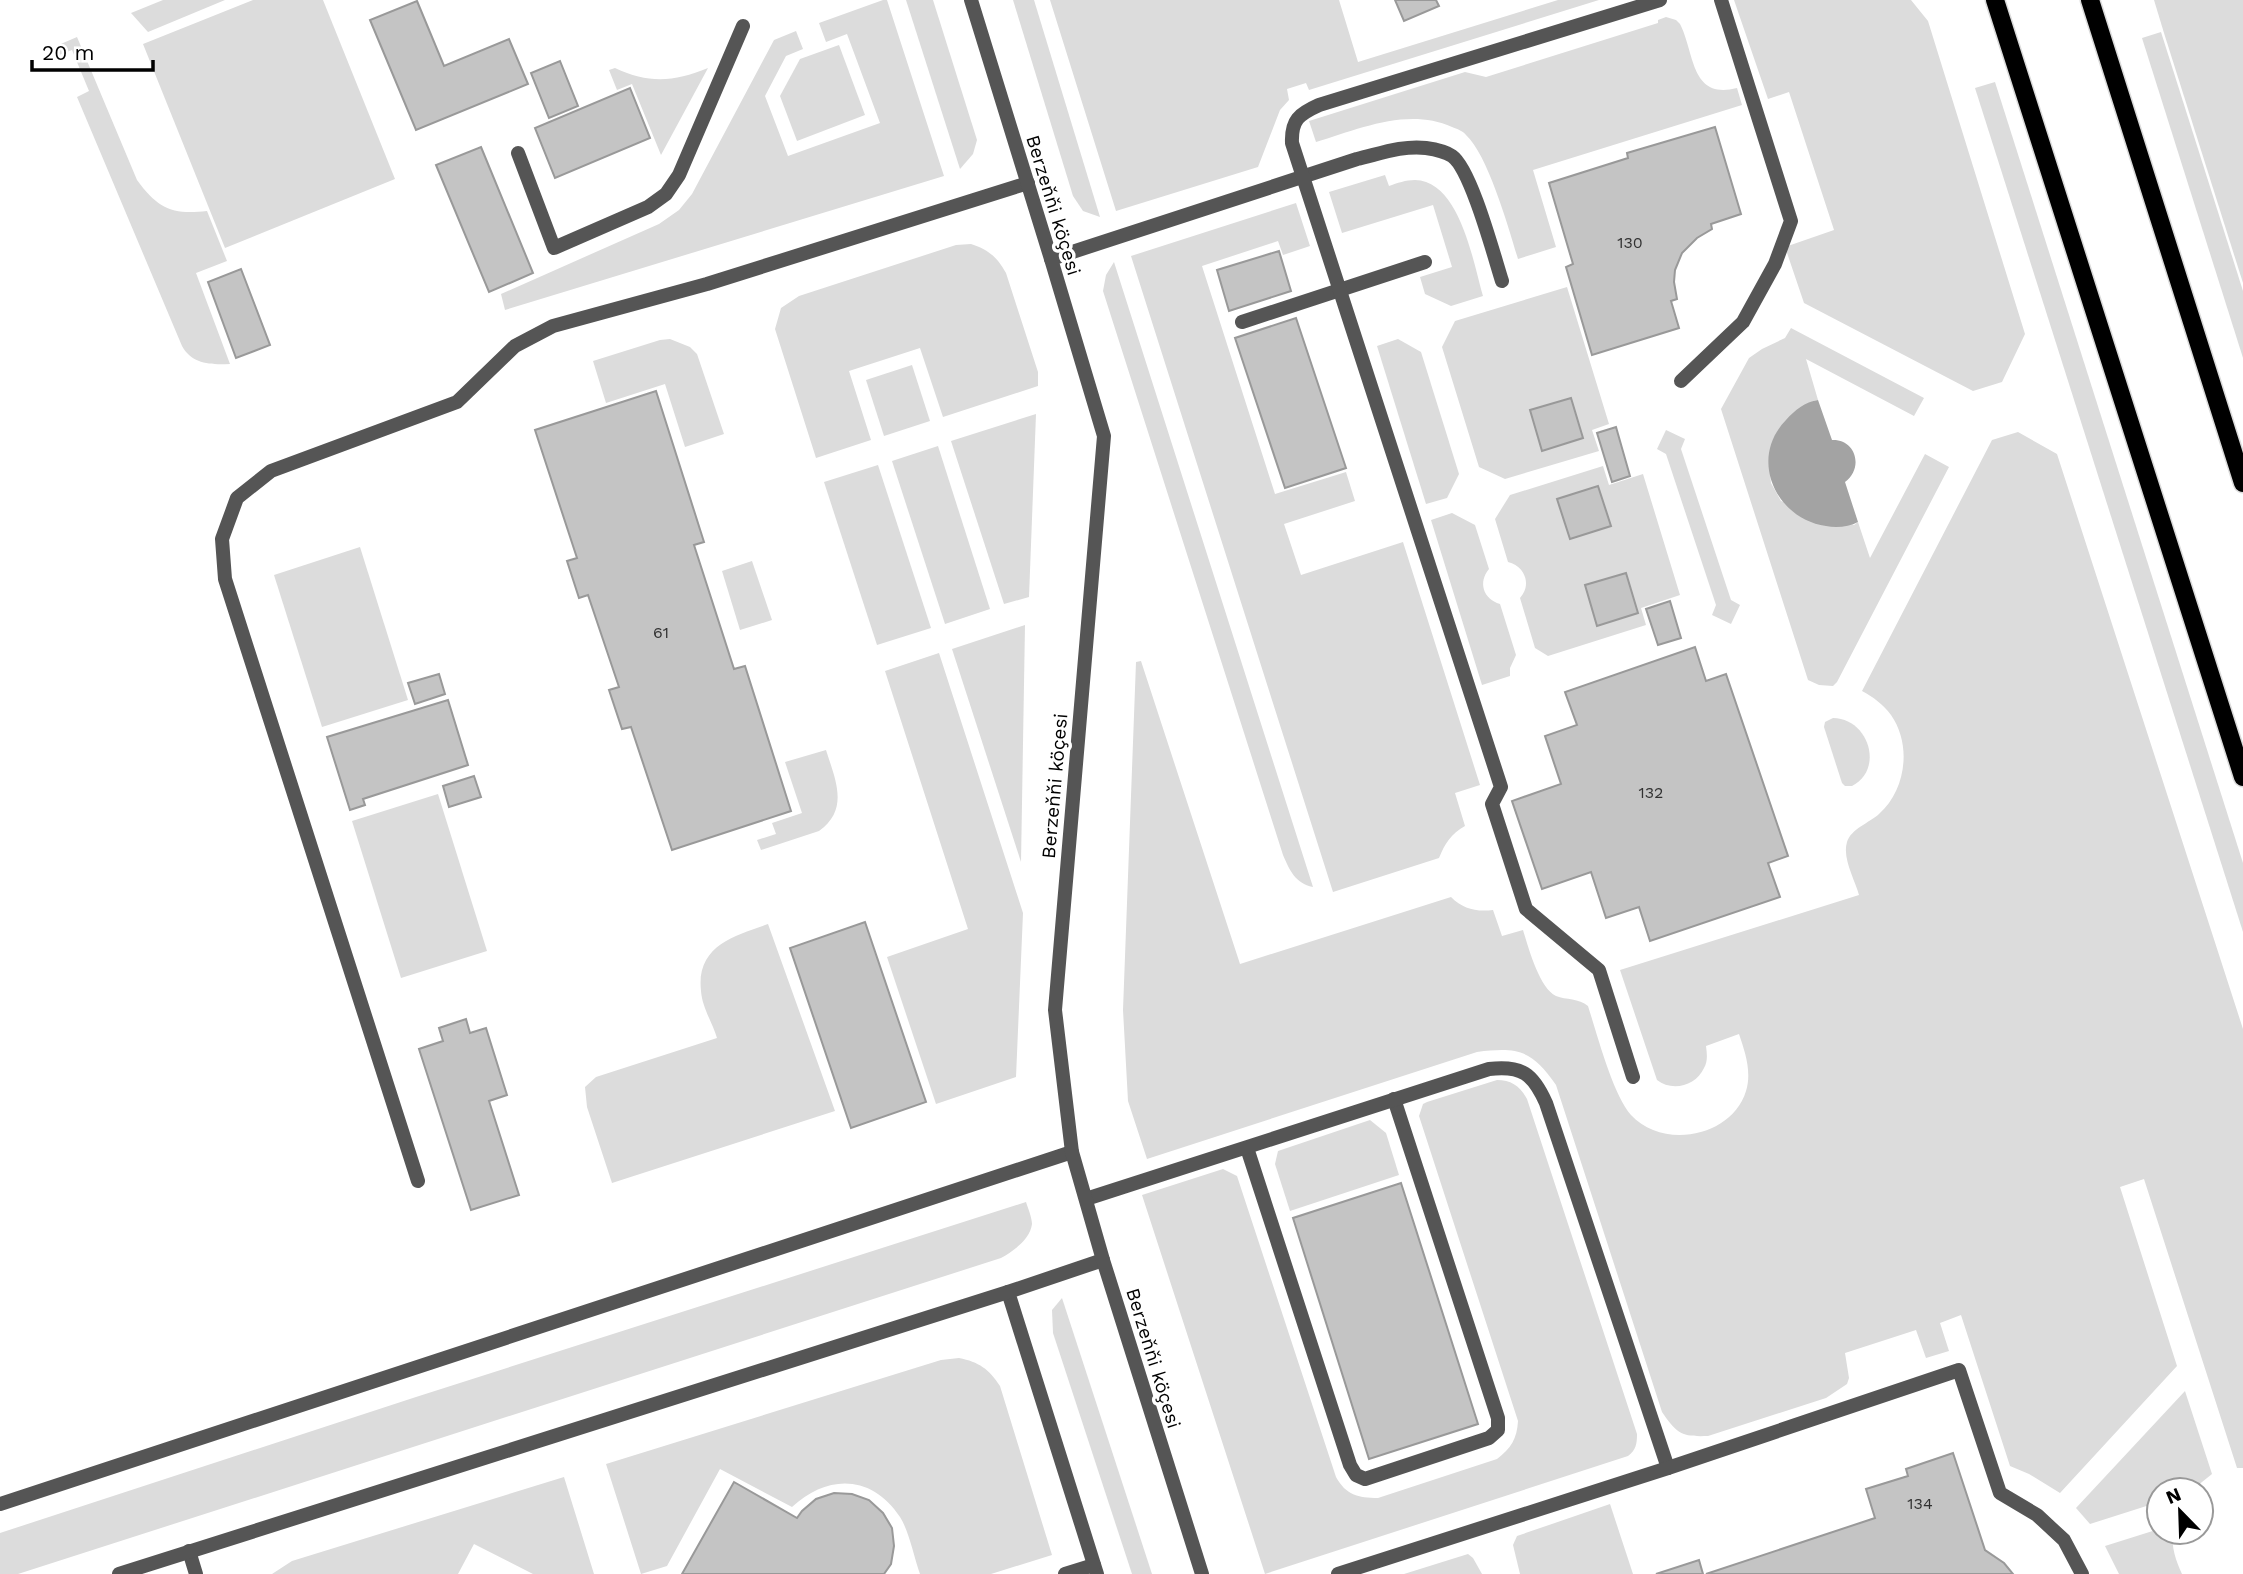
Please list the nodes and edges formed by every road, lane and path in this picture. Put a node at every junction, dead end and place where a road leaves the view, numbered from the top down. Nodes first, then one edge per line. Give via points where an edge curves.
1 (971, 0) edge
2 (1660, 0) edge
3 (1721, 0) edge
4 (1995, 0) edge
5 (2090, 0) edge
6 (743, 26) dead end
7 (518, 153) dead end
8 (1304, 177) junction
9 (1028, 183) junction
10 (1051, 259) junction
11 (1426, 262) dead end
12 (1502, 281) dead end
13 (1341, 290) junction
14 (1242, 322) dead end
15 (1681, 381) dead end
16 (2243, 483) edge
17 (2243, 777) edge
18 (1633, 1077) dead end
19 (1394, 1099) junction
20 (1247, 1148) junction
21 (1072, 1152) junction
22 (418, 1181) dead end
23 (1086, 1199) junction
24 (1103, 1260) junction
25 (1008, 1292) junction
26 (1668, 1468) junction
27 (0, 1504) edge
28 (189, 1551) junction
29 (1096, 1569) edge
30 (119, 1574) edge
31 (196, 1574) edge
32 (1065, 1574) edge
33 (1202, 1574) edge
34 (1338, 1574) edge
35 (2082, 1574) edge

1 - 9 street, Berzeňňi köçesi
2 - 8 street via 1304,112 1292,131 1292,143
3 - 15 street via 1791,220 1775,264 1744,322
4 - 17 main road
5 - 16 main road
6 - 7 street via 679,175 666,194 648,207 554,248
8 - 10 street
8 - 12 street via 1402,149 1426,148 1452,156 1472,190
8 - 13 street
9 - 10 street, Berzeňňi köçesi
9 - 22 street via 707,284 553,326 515,346 457,402 271,471 237,498 222,538 225,579
10 - 21 street, Berzeňňi köçesi via 1104,436 1055,1010
11 - 13 street
13 - 14 street
13 - 18 street via 1501,787 1492,804 1526,909 1599,970
19 - 20 street
19 - 20 street via 1498,1419 1498,1430 1477,1442 1365,1479 1356,1475
19 - 26 street via 1489,1069 1520,1070 1531,1077 1546,1103
20 - 23 street
21 - 23 street, Berzeňňi köçesi
21 - 27 street
23 - 24 street, Berzeňňi köçesi
24 - 25 street
24 - 33 street, Berzeňňi köçesi
25 - 28 street
25 - 29 street
26 - 34 street
26 - 35 street via 1959,1370 2000,1493 2037,1515 2064,1540
28 - 30 street
28 - 31 street
29 - 32 street

